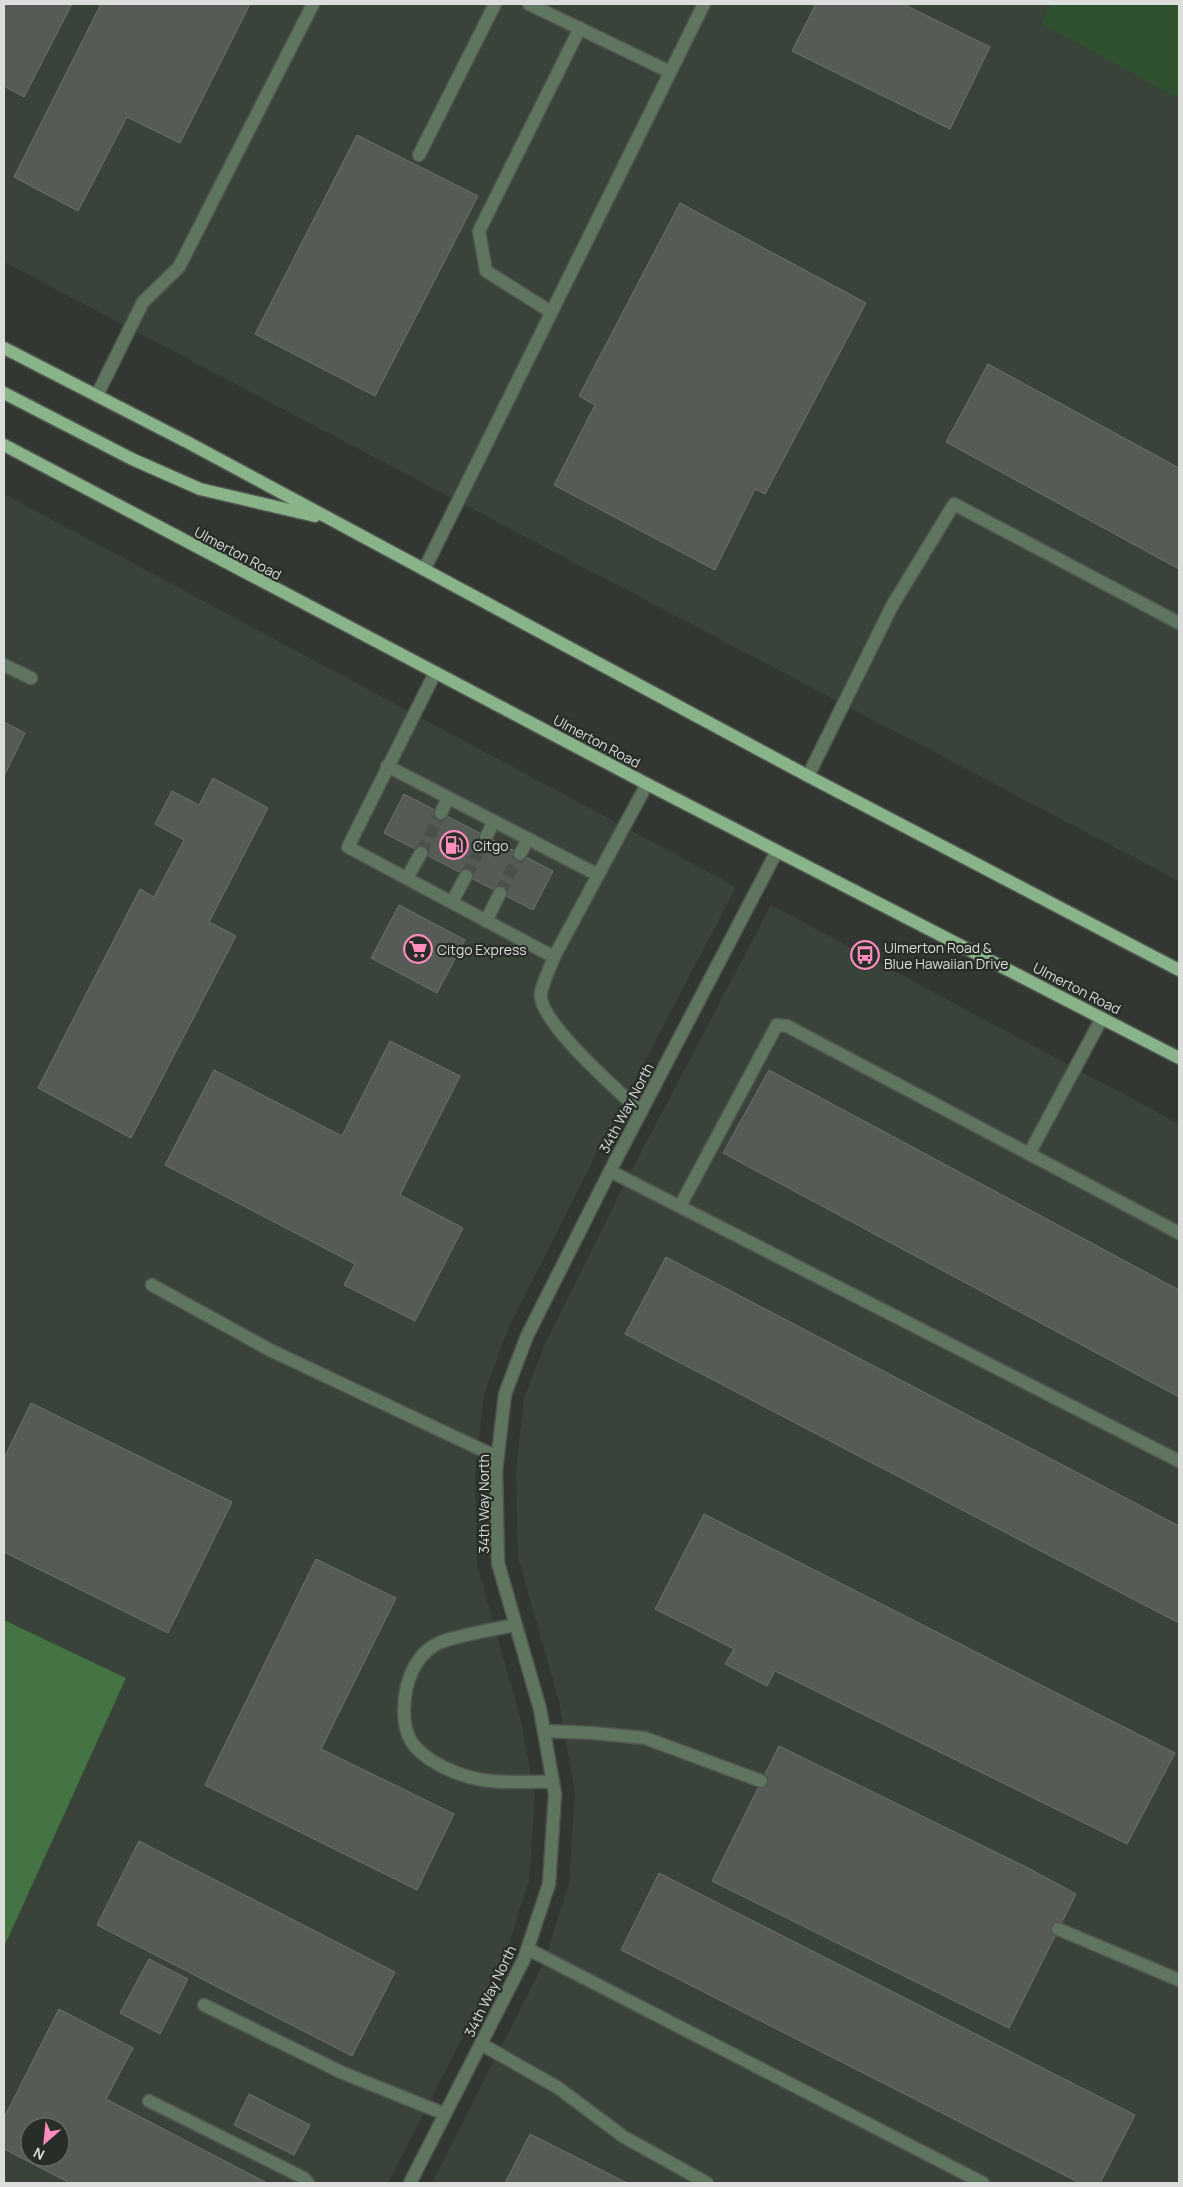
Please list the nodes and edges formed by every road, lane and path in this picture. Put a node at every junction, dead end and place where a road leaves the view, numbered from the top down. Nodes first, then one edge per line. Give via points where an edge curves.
1 (313, 4) edge
2 (494, 4) edge
3 (529, 4) edge
4 (704, 4) edge
5 (580, 28) junction
6 (670, 72) junction
7 (419, 155) dead end
8 (551, 312) junction
9 (4, 348) edge
10 (4, 393) edge
11 (97, 395) junction
12 (4, 445) edge
13 (332, 520) junction
14 (424, 570) junction
15 (1179, 623) edge
16 (4, 665) edge
17 (435, 672) junction
18 (31, 678) dead end
19 (387, 766) junction
20 (808, 776) junction
21 (647, 784) junction
22 (448, 798) junction
23 (441, 813) tunnel mouth
24 (494, 822) junction
25 (486, 837) tunnel mouth
26 (528, 839) junction
27 (777, 851) junction
28 (421, 853) tunnel mouth
29 (520, 854) tunnel mouth
30 (598, 875) junction
31 (466, 876) tunnel mouth
32 (407, 878) junction
33 (500, 893) tunnel mouth
34 (452, 902) junction
35 (486, 921) junction
36 (554, 957) junction
37 (1179, 970) edge
38 (1102, 1018) junction
39 (1179, 1058) edge
40 (641, 1112) junction
41 (1029, 1154) junction
42 (610, 1171) junction
43 (680, 1206) junction
44 (1179, 1233) edge
45 (152, 1286) dead end
46 (497, 1457) junction
47 (1179, 1461) edge
48 (515, 1625) junction
49 (544, 1731) junction
50 (553, 1782) junction
51 (761, 1782) dead end
52 (1058, 1929) dead end
53 (528, 1949) junction
54 (1179, 1980) edge
55 (204, 2005) dead end
56 (481, 2044) junction
57 (149, 2101) dead end
58 (445, 2114) junction
59 (308, 2183) edge
60 (410, 2183) edge
61 (707, 2183) edge
62 (984, 2183) edge

1 - 11 street via 179,268 143,302
2 - 7 street
3 - 5 street
4 - 6 street
5 - 6 street
5 - 8 street via 480,231 486,271
6 - 8 street
8 - 14 street
9 - 11 main road
10 - 13 main road via 132,459 200,489
11 - 13 main road
12 - 17 main road, Ulmerton Road
13 - 14 main road
14 - 20 main road
15 - 20 street via 954,504 892,606
16 - 18 street
17 - 19 street
17 - 21 main road, Ulmerton Road
19 - 22 street
19 - 32 street via 348,846
20 - 37 main road
21 - 27 main road, Ulmerton Road
21 - 30 street
22 - 23 street
22 - 24 street
24 - 25 street
24 - 26 street
26 - 29 street
26 - 30 street
27 - 38 main road, Ulmerton Road
27 - 40 street, 34th Way North
28 - 32 street
30 - 36 street
31 - 34 street
32 - 34 street
33 - 35 street
34 - 35 street
35 - 36 street
36 - 40 street via 540,994 545,1010 566,1040
38 - 39 main road, Ulmerton Road
38 - 41 street
40 - 42 street, 34th Way North
41 - 43 street via 787,1026 776,1025
41 - 44 street
42 - 43 street
42 - 46 street, 34th Way North via 527,1336 505,1394
43 - 47 street
45 - 46 street via 270,1350
46 - 48 street, 34th Way North via 498,1563
48 - 49 street, 34th Way North
48 - 50 street via 440,1643 421,1655 410,1674 404,1697 404,1720 411,1742 430,1760 457,1774 484,1780
49 - 50 street, 34th Way North
49 - 51 street via 645,1738
50 - 53 street, 34th Way North via 549,1884
52 - 54 street
53 - 56 street, 34th Way North
53 - 62 street
55 - 58 street via 343,2073
56 - 58 street, 34th Way North
56 - 61 street via 557,2087 624,2137
57 - 59 street via 304,2178
58 - 60 street, 34th Way North

